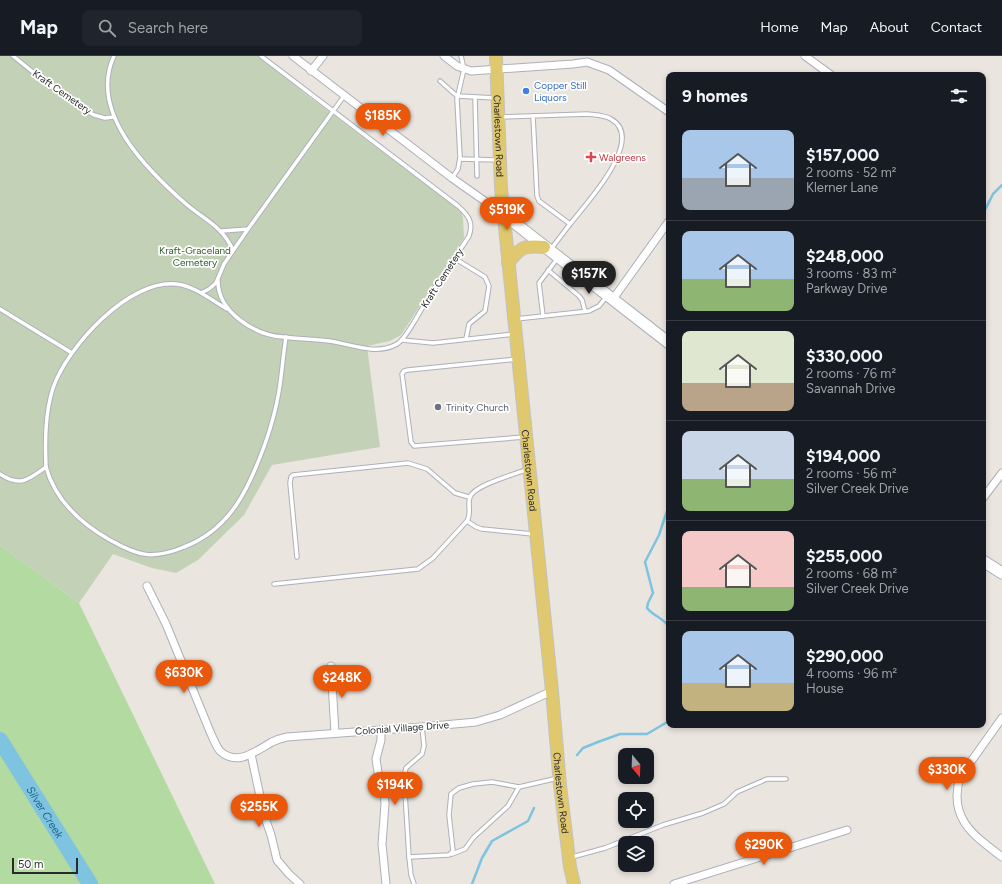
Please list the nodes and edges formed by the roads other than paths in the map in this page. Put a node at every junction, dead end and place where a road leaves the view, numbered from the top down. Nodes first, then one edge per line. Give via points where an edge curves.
1 (13, 56) edge
2 (114, 56) edge
3 (261, 56) edge
4 (294, 56) edge
5 (323, 56) edge
6 (444, 56) edge
7 (461, 56) edge
8 (496, 56) edge
9 (805, 56) edge
10 (464, 69) junction
11 (496, 69) junction
12 (311, 71) junction
13 (827, 72) edge
14 (440, 81) dead end
15 (344, 96) junction
16 (458, 96) junction
17 (475, 97) junction
18 (497, 98) junction
19 (666, 110) edge
20 (333, 111) junction
21 (533, 116) junction
22 (114, 117) junction
23 (498, 117) junction
24 (458, 120) junction
25 (464, 120) dead end
26 (459, 132) junction
27 (464, 132) dead end
28 (460, 144) junction
29 (464, 144) dead end
30 (460, 159) junction
31 (477, 160) junction
32 (500, 160) junction
33 (477, 176) dead end
34 (452, 178) junction
35 (504, 214) junction
36 (570, 224) junction
37 (666, 225) edge
38 (248, 229) junction
39 (221, 231) junction
40 (233, 250) junction
41 (550, 252) junction
42 (454, 258) junction
43 (508, 263) junction
44 (548, 270) junction
45 (218, 280) junction
46 (201, 293) junction
47 (610, 297) junction
48 (0, 309) edge
49 (228, 310) junction
50 (585, 311) junction
51 (543, 316) junction
52 (514, 319) junction
53 (515, 334) junction
54 (286, 337) junction
55 (402, 340) junction
56 (466, 340) junction
57 (666, 341) edge
58 (72, 353) junction
59 (518, 359) junction
60 (526, 437) junction
61 (46, 467) junction
62 (529, 469) junction
63 (1002, 472) edge
64 (0, 474) edge
65 (986, 494) edge
66 (469, 497) junction
67 (467, 521) junction
68 (536, 534) junction
69 (297, 557) dead end
70 (986, 563) edge
71 (1002, 573) edge
72 (274, 584) dead end
73 (146, 586) dead end
74 (331, 666) dead end
75 (552, 691) junction
76 (1002, 718) edge
77 (422, 728) junction
78 (381, 730) junction
79 (335, 733) junction
80 (251, 754) junction
81 (559, 778) junction
82 (786, 779) dead end
83 (519, 787) junction
84 (847, 830) dead end
85 (449, 855) junction
86 (409, 857) junction
87 (1002, 857) edge
88 (569, 858) junction
89 (300, 884) edge
90 (386, 884) edge
91 (414, 884) edge
92 (574, 884) edge
93 (674, 884) edge

1 - 22 lane, Kraft Cemetery via 85,110 105,118
2 - 22 lane via 107,81
3 - 20 lane, Kraft Cemetery
4 - 12 street
5 - 12 street
6 - 10 street
7 - 10 lane
8 - 11 main road, Charlestown Road
9 - 13 street
10 - 11 street
10 - 16 lane
11 - 18 main road, Charlestown Road
11 - 19 street via 587,62 609,70
12 - 15 street
14 - 16 lane
15 - 20 lane
15 - 34 street
16 - 17 lane
16 - 24 lane
17 - 18 lane
17 - 31 lane
18 - 23 main road, Charlestown Road
20 - 38 lane
20 - 42 lane, Kraft Cemetery via 466,213 471,229
21 - 23 lane
21 - 36 lane via 537,196 539,201
21 - 36 lane via 600,115 614,121 622,135 620,150 611,170
22 - 39 lane via 126,138 156,175
23 - 32 main road, Charlestown Road
24 - 25 lane
24 - 26 lane
26 - 27 lane
26 - 28 lane
28 - 29 lane
28 - 30 lane
30 - 31 lane
30 - 34 lane via 458,169
31 - 32 lane
31 - 33 lane
32 - 35 main road, Charlestown Road
34 - 35 street
35 - 41 street
35 - 43 main road, Charlestown Road
36 - 41 lane
37 - 47 street
38 - 39 lane
38 - 40 lane
39 - 40 lane
40 - 45 lane via 221,268
41 - 43 main road via 524,247
41 - 44 lane
41 - 47 street
42 - 55 lane, Kraft Cemetery
42 - 56 lane via 485,278 489,286 485,311 469,324
43 - 52 main road, Charlestown Road
44 - 50 lane via 579,296
44 - 51 lane via 539,283
45 - 46 lane
45 - 49 lane via 220,293
46 - 49 lane
46 - 58 lane via 171,284 157,285 143,291 105,316
47 - 50 lane via 595,309
47 - 57 street
48 - 58 lane
49 - 54 lane via 256,329 270,335
50 - 51 lane
51 - 52 lane
52 - 53 main road, Charlestown Road
53 - 56 lane
53 - 59 main road, Charlestown Road
54 - 55 lane via 330,341 379,350 389,348
54 - 61 lane via 273,418 251,480 236,506 221,524 203,538 170,553 156,555 122,547 77,517 67,507 55,490
55 - 56 lane via 433,343
58 - 61 lane via 58,375 50,403 46,427
59 - 60 main road, Charlestown Road
59 - 60 lane via 408,370 402,374 411,442 414,446
60 - 62 main road, Charlestown Road
61 - 64 lane via 26,480 15,482
62 - 66 lane via 491,482
62 - 68 main road, Charlestown Road
63 - 65 street
66 - 67 lane
66 - 69 lane via 455,493 427,469 408,462 293,475 290,483
67 - 68 lane via 482,529
67 - 72 lane via 433,558 418,569
68 - 75 main road, Charlestown Road
70 - 71 street
73 - 80 street via 166,624 220,751 229,757 241,758
74 - 79 street
75 - 77 street, Colonial Village Drive via 484,720
75 - 81 main road, Charlestown Road
76 - 87 street via 960,777 956,798 964,824 978,839
77 - 78 street, Colonial Village Drive
77 - 86 lane via 422,754 406,768 404,777
78 - 79 street, Colonial Village Drive
78 - 90 street via 376,759 384,790 382,844
79 - 80 street, Colonial Village Drive via 287,736
80 - 89 street via 277,860
81 - 83 lane
81 - 88 main road, Charlestown Road
82 - 88 lane via 767,779 737,792 724,804 703,813
83 - 85 lane via 508,806 473,838 465,849
83 - 85 lane via 492,782 459,788 451,794 449,815 453,851
84 - 93 street
85 - 86 lane
86 - 91 lane
88 - 92 main road, Charlestown Road

